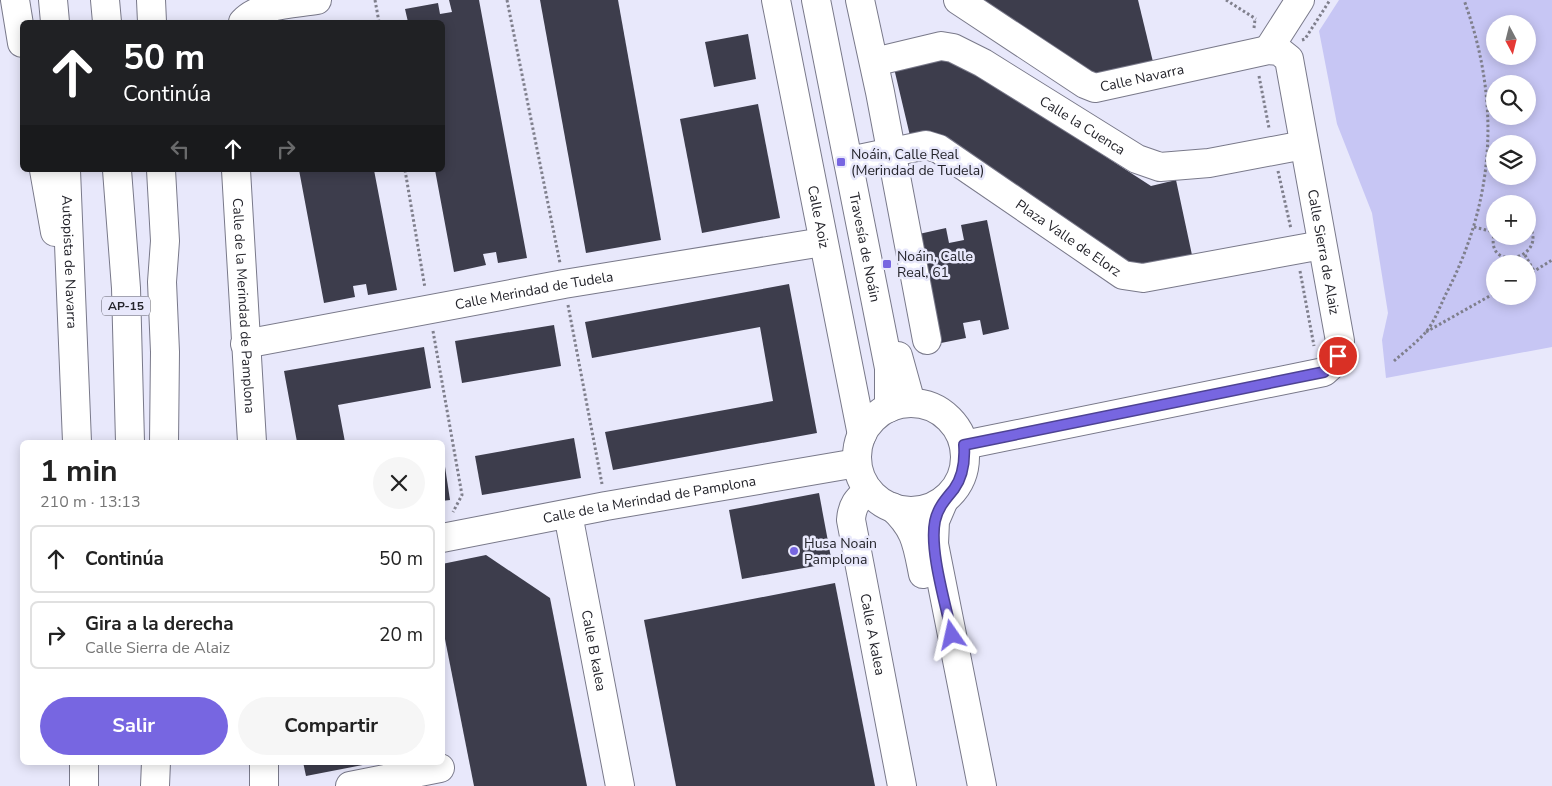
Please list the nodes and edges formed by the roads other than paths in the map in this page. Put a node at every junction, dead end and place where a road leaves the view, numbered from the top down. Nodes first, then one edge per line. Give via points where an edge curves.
1 (15, 0) edge
2 (53, 0) edge
3 (105, 0) edge
4 (140, 0) edge
5 (151, 0) edge
6 (776, 0) edge
7 (816, 0) edge
8 (827, 0) edge
9 (860, 0) edge
10 (958, 0) edge
11 (1300, 0) edge
12 (300, 1) edge
13 (55, 20) edge
14 (107, 20) edge
15 (141, 20) edge
16 (152, 20) edge
17 (246, 20) edge
18 (20, 31) edge
19 (1279, 54) junction
20 (874, 62) junction
21 (1304, 145) junction
22 (892, 153) junction
23 (859, 159) junction
24 (44, 172) edge
25 (66, 172) edge
26 (118, 172) edge
27 (150, 172) edge
28 (161, 172) edge
29 (236, 172) edge
30 (823, 242) junction
31 (1322, 245) junction
32 (162, 282) junction
33 (927, 340) dead end
34 (245, 344) junction
35 (75, 354) junction
36 (900, 405) junction
37 (862, 435) junction
38 (77, 440) edge
39 (130, 440) edge
40 (164, 440) edge
41 (252, 440) edge
42 (964, 445) junction
43 (857, 463) junction
44 (868, 490) junction
45 (944, 500) junction
46 (892, 508) junction
47 (568, 514) junction
48 (450, 537) edge
49 (84, 765) edge
50 (137, 765) edge
51 (156, 765) edge
52 (264, 765) edge
53 (441, 772) edge
54 (84, 786) edge
55 (138, 786) edge
56 (155, 786) edge
57 (264, 786) edge
58 (350, 786) edge
59 (620, 786) edge
60 (902, 786) edge
61 (963, 786) edge
62 (982, 786) edge

1 - 18 main road
2 - 13 main road
3 - 14 main road
4 - 15 main road
5 - 16 main road
6 - 30 main road, Calle Aoiz
7 - 36 main road, Travesía de Noáin via 889,368
8 - 23 main road, Travesía de Noáin
9 - 20 main road
10 - 19 main road, Calle Navarra via 1095,88
11 - 19 main road
12 - 17 main road via 271,7
19 - 21 main road, Calle Sierra de Alaiz
20 - 21 main road, Calle la Cuenca via 941,46 953,48 992,68 1137,159 1160,167 1209,163
20 - 22 main road
21 - 31 main road, Calle Sierra de Alaiz
22 - 23 main road, Plaza Valle de Elorz
22 - 31 main road, Plaza Valle de Elorz via 926,145 940,148 1123,275 1143,278
22 - 33 main road
23 - 36 main road, Travesía de Noáin via 900,366
24 - 35 main road
25 - 35 main road, Autopista de Navarra
26 - 39 main road, AP-15 via 126,288
27 - 32 main road
28 - 32 main road via 165,241
29 - 34 main road, Calle de la Merindad de Pamplona
30 - 34 main road, Calle Merindad de Tudela via 564,284
30 - 37 main road, Calle Aoiz
31 - 42 main road, Calle Sierra de Alaiz via 1340,341 1335,362 1324,372
32 - 40 main road
34 - 41 main road, Calle de la Merindad de Pamplona
35 - 38 main road
36 - 37 main road via 868,424
36 - 42 main road via 929,406 945,415 957,428
37 - 43 main road via 857,448
42 - 45 main road via 962,475
43 - 44 main road
43 - 47 main road, Calle de la Merindad de Pamplona
44 - 46 main road
44 - 60 main road, Calle A kalea via 856,501 851,520
45 - 46 main road via 928,508 910,511
45 - 62 main road via 935,521 934,544
46 - 61 main road via 908,523 918,546
47 - 48 main road, Calle de la Merindad de Pamplona
47 - 59 main road, Calle B kalea
49 - 54 main road
50 - 55 main road
51 - 56 main road
52 - 57 main road
53 - 58 main road

